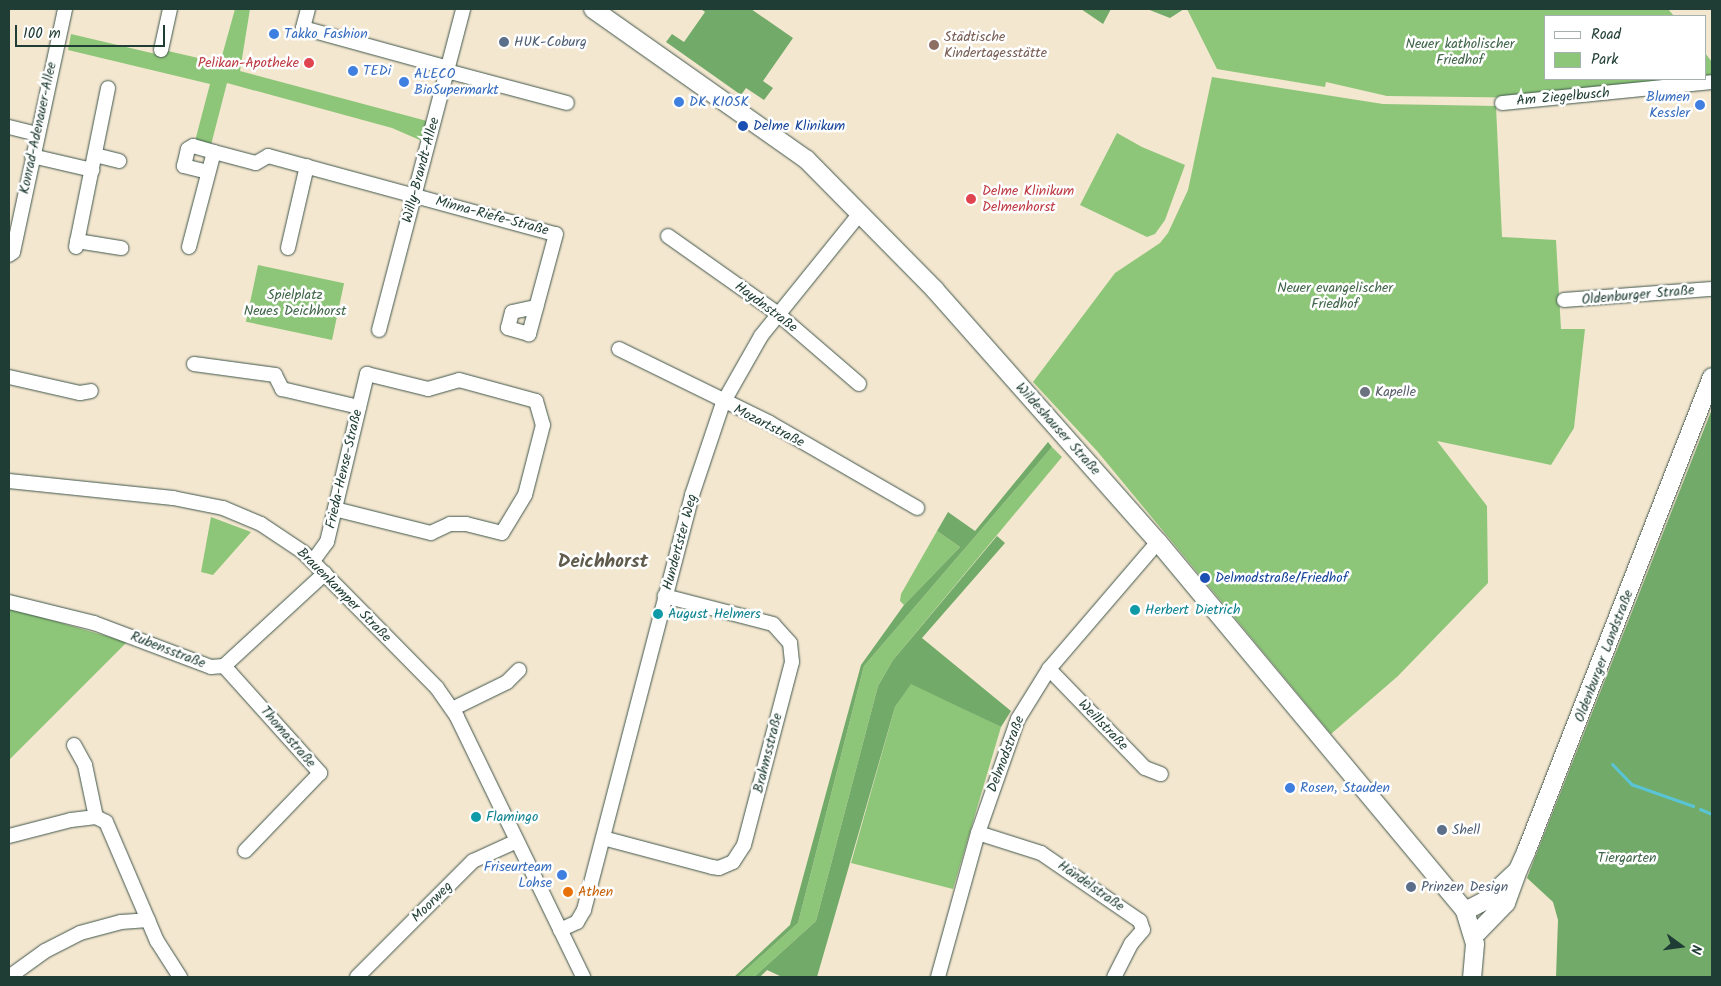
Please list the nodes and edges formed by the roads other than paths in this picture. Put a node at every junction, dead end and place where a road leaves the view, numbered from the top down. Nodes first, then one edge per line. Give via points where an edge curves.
1 (65, 9) edge
2 (170, 9) edge
3 (308, 9) edge
4 (463, 9) edge
5 (593, 9) edge
6 (161, 50) dead end
7 (448, 69) junction
8 (1712, 82) edge
9 (108, 88) dead end
10 (567, 103) dead end
11 (1502, 103) dead end
12 (9, 127) edge
13 (37, 134) junction
14 (214, 152) junction
15 (95, 155) junction
16 (32, 156) junction
17 (119, 161) dead end
18 (307, 166) junction
19 (92, 170) junction
20 (208, 172) junction
21 (414, 195) junction
22 (861, 212) junction
23 (668, 236) dead end
24 (189, 247) dead end
25 (122, 248) dead end
26 (288, 248) dead end
27 (10, 249) edge
28 (1712, 289) edge
29 (1564, 300) dead end
30 (536, 307) dead end
31 (778, 314) junction
32 (378, 330) dead end
33 (619, 350) dead end
34 (194, 364) dead end
35 (9, 377) edge
36 (1712, 377) edge
37 (859, 384) dead end
38 (91, 391) dead end
39 (723, 403) junction
40 (359, 407) junction
41 (9, 480) edge
42 (917, 508) dead end
43 (336, 509) junction
44 (1158, 542) junction
45 (313, 561) junction
46 (325, 573) junction
47 (665, 596) junction
48 (9, 602) edge
49 (224, 666) junction
50 (519, 670) dead end
51 (1050, 670) junction
52 (452, 709) junction
53 (74, 745) dead end
54 (1161, 774) dead end
55 (96, 817) junction
56 (978, 833) junction
57 (9, 836) edge
58 (603, 838) junction
59 (517, 841) junction
60 (245, 850) dead end
61 (1518, 870) junction
62 (1465, 911) junction
63 (148, 920) junction
64 (560, 930) junction
65 (1474, 936) junction
66 (9, 977) edge
67 (180, 977) edge
68 (358, 977) edge
69 (583, 977) edge
70 (938, 977) edge
71 (1114, 977) edge
72 (1472, 977) edge

1 - 13 street, Konrad-Adenauer-Allee
2 - 6 street
3 - 7 street via 303,28
4 - 7 street, Willy-Brandt-Allee
5 - 22 main road, Wildeshauser Straße via 806,159
7 - 10 street
7 - 21 street, Willy-Brandt-Allee
8 - 11 street, Am Ziegelbusch
9 - 15 street
12 - 13 street
13 - 16 street, Konrad-Adenauer-Allee
14 - 18 street via 256,163 268,156
14 - 20 street
14 - 20 street via 193,146 188,149 184,166
15 - 17 street
15 - 19 street
16 - 19 street
16 - 27 street, Konrad-Adenauer-Allee
18 - 21 street
18 - 26 street
19 - 25 street via 76,244
20 - 24 street
21 - 30 street, Minna-Riefe-Straße via 556,234
21 - 32 street, Willy-Brandt-Allee
22 - 31 street, Hundertster Weg
22 - 44 main road, Wildeshauser Straße via 941,297
23 - 31 street, Haydnstraße
28 - 29 street, Oldenburger Straße
31 - 37 street, Haydnstraße
31 - 39 street, Hundertster Weg via 756,344
33 - 39 street, Mozartstraße
34 - 40 street via 275,376 282,388
35 - 38 street via 80,393
36 - 61 main road, Oldenburger Landstraße
39 - 42 street, Mozartstraße via 770,423
39 - 47 street, Hundertster Weg via 703,456
40 - 43 street, Frieda-Hense-Straße
40 - 43 street, Frieda-Hense-Straße via 367,374 428,389 459,380 536,402 543,425 525,496 502,533 466,524 450,524 431,533
41 - 45 street, Brauenkamper Straße via 173,498 223,508 283,537
43 - 45 street, Frieda-Hense-Straße via 327,542
44 - 51 street, Delmodstraße
44 - 62 main road, Wildeshauser Straße
45 - 46 street, Brauenkamper Straße
46 - 49 street, Rubensstraße
46 - 52 street, Brauenkamper Straße via 437,688
47 - 58 street, Hundertster Weg
47 - 58 street, Brahmsstraße via 773,624 790,644 792,662 744,845 732,862 712,867
48 - 49 street, Rubensstraße via 94,623 211,668
49 - 60 street, Thomastraße via 320,773
50 - 52 street via 507,682
51 - 54 street, Weillstraße via 1144,768
51 - 56 street, Delmodstraße via 1018,718
52 - 59 street, Brauenkamper Straße
53 - 55 street via 85,765
55 - 57 street
55 - 63 street via 106,822 111,831
56 - 70 street, Delmodstraße
56 - 71 street, Händelstraße via 1041,853 1140,922 1143,930 1131,944
58 - 64 street, Hundertster Weg via 584,910 577,922
59 - 64 street, Brauenkamper Straße
59 - 68 street, Moorweg via 473,861
61 - 62 main road, Oldenburger Landstraße via 1485,901
61 - 65 main road via 1506,904
62 - 65 main road
63 - 66 street via 121,922 80,934 45,951
63 - 67 street
64 - 69 street, Brauenkamper Straße
65 - 72 main road

